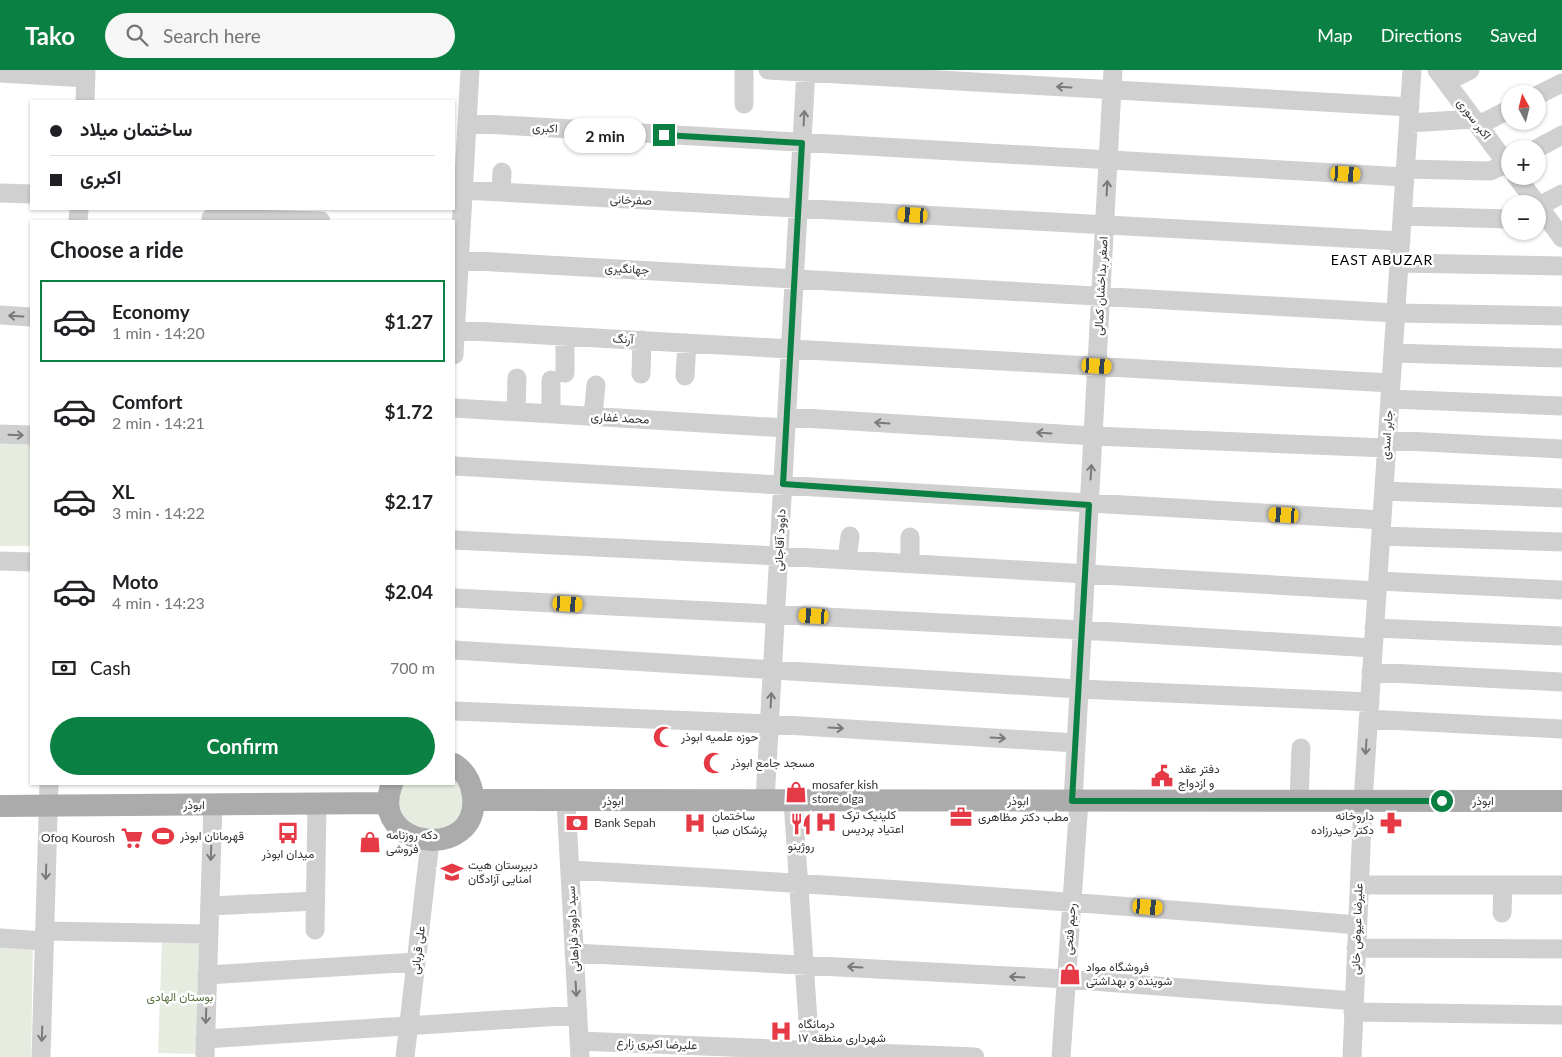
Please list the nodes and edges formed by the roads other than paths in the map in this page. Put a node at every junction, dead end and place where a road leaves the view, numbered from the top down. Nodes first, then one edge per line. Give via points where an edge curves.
1 (470, 70) edge
2 (744, 70) edge
3 (768, 70) edge
4 (1113, 70) edge
5 (1412, 70) edge
6 (1470, 70) edge
7 (806, 71) edge
8 (0, 73) edge
9 (86, 74) edge
10 (1442, 76) edge
11 (1562, 83) edge
12 (1112, 90) junction
13 (1546, 91) edge
14 (84, 100) edge
15 (744, 104) dead end
16 (1501, 113) edge
17 (1409, 115) junction
18 (1476, 122) junction
19 (462, 133) edge
20 (1562, 136) edge
21 (802, 143) junction
22 (1546, 144) edge
23 (1501, 159) edge
24 (1108, 160) junction
25 (1501, 168) edge
26 (502, 172) dead end
27 (1405, 173) junction
28 (1520, 185) edge
29 (463, 190) junction
30 (501, 192) junction
31 (0, 193) edge
32 (30, 194) edge
33 (1562, 194) edge
34 (1528, 195) edge
35 (1546, 206) edge
36 (799, 209) junction
37 (1402, 216) junction
38 (1546, 218) edge
39 (1501, 219) edge
40 (211, 220) edge
41 (285, 220) edge
42 (1105, 225) junction
43 (1562, 238) edge
44 (1400, 241) junction
45 (458, 250) edge
46 (1399, 263) junction
47 (1562, 266) edge
48 (795, 279) junction
49 (1101, 296) junction
50 (1396, 313) junction
51 (0, 315) edge
52 (1562, 316) edge
53 (30, 317) edge
54 (455, 330) joint
55 (565, 336) junction
56 (642, 340) junction
57 (687, 343) junction
58 (791, 349) junction
59 (1393, 353) junction
60 (1562, 358) edge
61 (1097, 366) junction
62 (641, 374) dead end
63 (685, 376) dead end
64 (517, 378) dead end
65 (596, 385) dead end
66 (1390, 391) junction
67 (1562, 406) edge
68 (455, 408) edge
69 (516, 412) junction
70 (551, 414) junction
71 (593, 416) junction
72 (787, 422) junction
73 (0, 434) edge
74 (30, 435) edge
75 (1093, 436) junction
76 (1387, 444) junction
77 (1562, 449) edge
78 (455, 466) edge
79 (783, 484) junction
80 (1384, 491) junction
81 (1562, 498) edge
82 (1089, 505) junction
83 (1381, 528) junction
84 (850, 536) dead end
85 (910, 537) dead end
86 (455, 540) edge
87 (1562, 542) edge
88 (779, 556) junction
89 (847, 560) junction
90 (0, 561) edge
91 (30, 562) edge
92 (910, 564) junction
93 (1085, 573) junction
94 (1377, 586) junction
95 (1562, 590) edge
96 (455, 598) edge
97 (776, 614) junction
98 (1374, 628) junction
99 (1082, 630) junction
100 (1562, 636) edge
101 (1373, 648) junction
102 (455, 650) edge
103 (773, 670) junction
104 (1372, 672) junction
105 (1562, 682) edge
106 (1079, 689) junction
107 (455, 711) edge
108 (1369, 711) junction
109 (770, 724) junction
110 (1562, 729) edge
111 (1076, 742) junction
112 (1301, 748) dead end
113 (455, 765) edge
114 (390, 793) edge
115 (49, 795) edge
116 (474, 800) junction
117 (566, 800) junction
118 (765, 801) junction
119 (792, 801) junction
120 (1076, 801) junction
121 (1299, 801) junction
122 (1363, 801) junction
123 (1562, 801) edge
124 (213, 804) junction
125 (316, 804) junction
126 (0, 806) edge
127 (430, 842) junction
128 (570, 870) junction
129 (798, 882) junction
130 (1359, 885) junction
131 (1502, 885) junction
132 (1562, 885) edge
133 (315, 901) junction
134 (1072, 901) junction
135 (210, 906) junction
136 (1502, 913) dead end
137 (1357, 925) junction
138 (315, 930) dead end
139 (209, 934) junction
140 (45, 936) junction
141 (0, 938) edge
142 (1356, 948) junction
143 (1562, 949) edge
144 (574, 953) junction
145 (416, 962) junction
146 (804, 964) junction
147 (208, 975) junction
148 (1066, 980) junction
149 (1354, 1007) junction
150 (577, 1015) junction
151 (1562, 1015) edge
152 (408, 1026) junction
153 (205, 1048) edge
154 (579, 1049) edge
155 (810, 1050) junction
156 (721, 1052) edge
157 (882, 1055) edge
158 (41, 1057) edge
159 (405, 1057) edge
160 (975, 1057) edge
161 (1061, 1057) edge
162 (1352, 1057) edge

1 - 19 street
2 - 15 street
3 - 7 street
4 - 12 street, اصغر بداخشان کمالی
5 - 17 street, جابر اسدی
6 - 10 street
12 -> 7 street
21 -> 7 street, داوود آقاجانی
8 - 9 street
9 - 14 street
10 - 18 street, اکبر سوری
11 - 13 street
12 - 17 street
12 - 24 street, اصغر بداخشان کمالی
16 - 18 street
17 - 18 street
17 - 27 street, جابر اسدی
18 - 23 street, اکبر سوری
19 - 21 street, اکبری
19 - 29 street
20 - 22 street
21 - 24 street, اکبری
21 - 36 street, داوود آقاجانی
24 - 27 street, اکبری
42 -> 24 street, اصغر بداخشان کمالی
25 - 27 street, اکبری
26 - 30 street
27 - 37 street, جابر اسدی
28 - 34 street, اکبر سوری
29 - 30 street, صفرخانی
29 - 45 street
30 - 36 street, صفرخانی
31 - 32 street
33 - 35 street
36 - 42 street, صفرخانی
36 - 48 street, داوود آقاجانی
37 - 39 street
37 - 44 street, جابر اسدی
38 - 43 street, اکبر سوری
40 - 41 street
42 - 44 street, صفرخانی
42 - 49 street, اصغر بداخشان کمالی
44 - 46 street, جابر اسدی
45 - 48 street, جهانگیری
45 - 54 street
46 - 47 street
46 - 50 street, جابر اسدی
48 - 49 street, جهانگیری
48 - 58 street, داوود آقاجانی
49 - 50 street, جهانگیری
49 - 61 street, اصغر بداخشان کمالی
50 - 52 street, جهانگیری
50 - 59 street, جابر اسدی
53 -> 51 street
54 - 55 street, آرنگ
55 - 56 street, آرنگ
55 - 70 street
56 - 57 street, آرنگ
56 - 62 street
57 - 58 street, آرنگ
57 - 63 street
58 - 61 street, آرنگ
58 - 72 street, داوود آقاجانی
59 - 60 street
59 - 66 street, جابر اسدی
61 - 66 street, آرنگ
61 - 75 street, اصغر بداخشان کمالی
64 - 69 street
65 - 71 street
66 - 67 street, آرنگ
66 - 76 street, جابر اسدی
68 - 69 street, محمد غفاری
69 - 70 street, محمد غفاری
70 - 71 street, محمد غفاری
71 - 72 street, محمد غفاری
75 -> 72 street, محمد غفاری
72 - 79 street, داوود آقاجانی
73 -> 74 street
75 - 76 street, محمد غفاری
82 -> 75 street, اصغر بداخشان کمالی
76 - 77 street, محمد غفاری
76 - 80 street, جابر اسدی
78 - 79 street
79 - 82 street
79 - 88 street, داوود آقاجانی
80 - 81 street
80 - 83 street, جابر اسدی
82 - 83 street
82 - 93 street, اصغر بداخشان کمالی
83 - 87 street
83 - 94 street, جابر اسدی
84 - 89 street
85 - 92 street
86 - 88 street
88 - 89 street
88 - 97 street, داوود آقاجانی
89 - 92 street
90 - 91 street
92 - 93 street
93 - 94 street
93 - 99 street, اصغر بداخشان کمالی
94 - 95 street
94 - 98 street, جابر اسدی
96 - 97 street
97 - 99 street
97 - 103 street, داوود آقاجانی
98 - 100 street
98 - 101 street, جابر اسدی
99 - 101 street
99 - 106 street, اصغر بداخشان کمالی
101 - 104 street, جابر اسدی
102 - 103 street
103 - 106 street
109 -> 103 street, داوود آقاجانی
104 - 105 street
104 - 108 street, جابر اسدی
106 - 108 street
106 - 111 street, اصغر بداخشان کمالی
107 - 109 street
108 - 110 street
108 -> 122 street, جابر اسدی
109 -> 111 street
109 - 118 street, داوود آقاجانی
111 - 120 street, اصغر بداخشان کمالی
112 - 121 street
113 - 116 main road via 467,777
114 - 125 main road, ابوذر
114 - 127 main road via 391,815 402,830
115 - 124 main road, ابوذر
115 - 126 main road, ابوذر
115 -> 140 street
116 - 117 main road, ابوذر
116 - 127 main road via 465,825 449,837
117 - 118 main road, ابوذر
117 - 128 street, سید داوود فراهانی
118 - 119 main road, ابوذر
119 - 120 main road, ابوذر
119 - 129 street
120 - 121 main road, ابوذر
120 - 134 street, رحیم فتحی
121 - 122 main road, ابوذر
122 - 123 main road, ابوذر
122 - 130 street, علیرضا عیوض خانی
124 - 125 main road, ابوذر
124 -> 135 street
125 - 133 street
127 - 145 street, علی قربانی
128 - 129 street
128 - 144 street, سید داوود فراهانی
129 - 134 street
129 - 146 street
130 - 131 street
130 - 137 street, علیرضا عیوض خانی
131 - 132 street
131 - 136 street
133 - 135 street
133 - 138 street
134 - 137 street
134 - 148 street, رحیم فتحی
135 - 139 street
137 - 142 street, علیرضا عیوض خانی
139 - 140 street
139 - 147 street
140 - 141 street
140 -> 158 street
142 - 143 street
142 - 149 street, علیرضا عیوض خانی
144 - 146 street
144 -> 150 street, سید داوود فراهانی
145 - 147 street
145 - 152 street, علی قربانی
148 -> 146 street
146 - 155 street
147 -> 153 street
148 - 149 street
148 - 161 street, رحیم فتحی
149 - 151 street
149 - 162 street, علیرضا عیوض خانی
150 - 152 street
150 - 154 street, سید داوود فراهانی
152 - 153 street
152 - 159 street, علی قربانی
154 - 156 street, علیرضا اکبری زارع
155 - 156 street, علیرضا اکبری زارع
155 - 157 street, علیرضا اکبری زارع
157 - 160 street, علیرضا اکبری زارع

